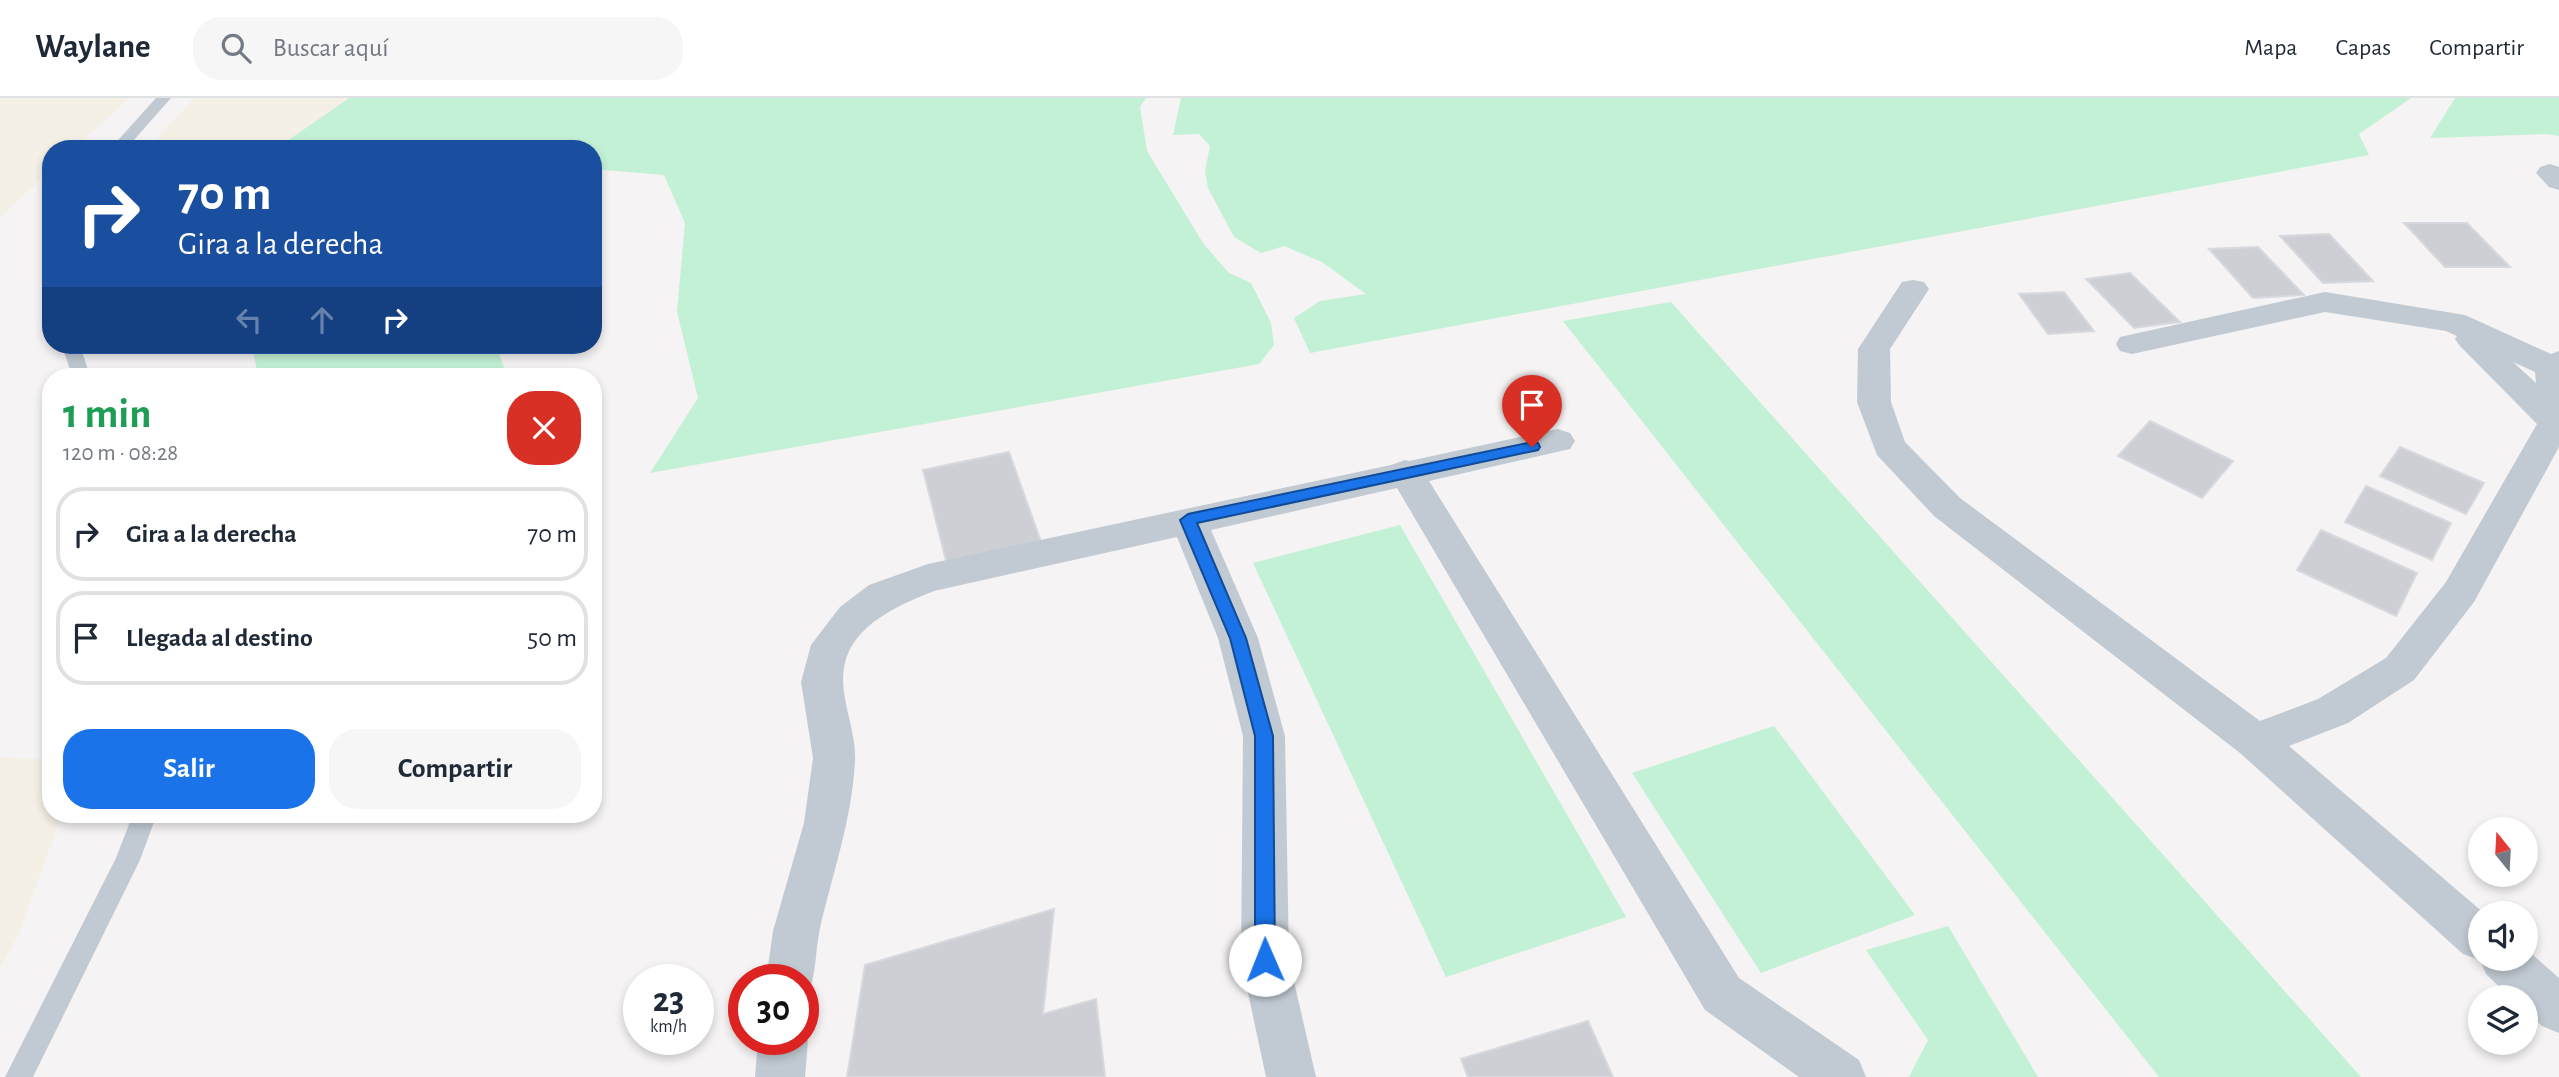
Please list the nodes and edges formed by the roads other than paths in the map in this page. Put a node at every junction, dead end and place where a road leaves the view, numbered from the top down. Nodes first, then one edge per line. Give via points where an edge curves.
1 (164, 98) edge
2 (125, 140) edge
3 (1913, 289) dead end
4 (2454, 322) junction
5 (2132, 344) dead end
6 (2556, 366) edge
7 (2557, 424) edge
8 (1558, 441) dead end
9 (1405, 472) junction
10 (1188, 520) junction
11 (2255, 741) junction
12 (142, 823) edge
13 (2468, 928) edge
14 (792, 964) edge
15 (781, 1055) edge
16 (19, 1077) edge
17 (779, 1077) edge
18 (1291, 1077) edge
19 (1841, 1077) edge

1 - 2 lane
3 - 11 street via 1874,349 1874,402 1889,447 1947,507
4 - 5 street via 2325,302
4 - 6 street
4 - 7 street
6 - 7 street
7 - 11 street via 2460,593 2400,669 2333,711
8 - 9 street
9 - 10 street
9 - 19 street via 1722,994
10 - 14 street via 928,578 883,595 854,618 831,645 821,682 834,758 825,824 796,931
10 - 18 street via 1238,638 1264,736 1265,960
11 - 13 street
12 - 16 lane via 128,860
15 - 17 street

